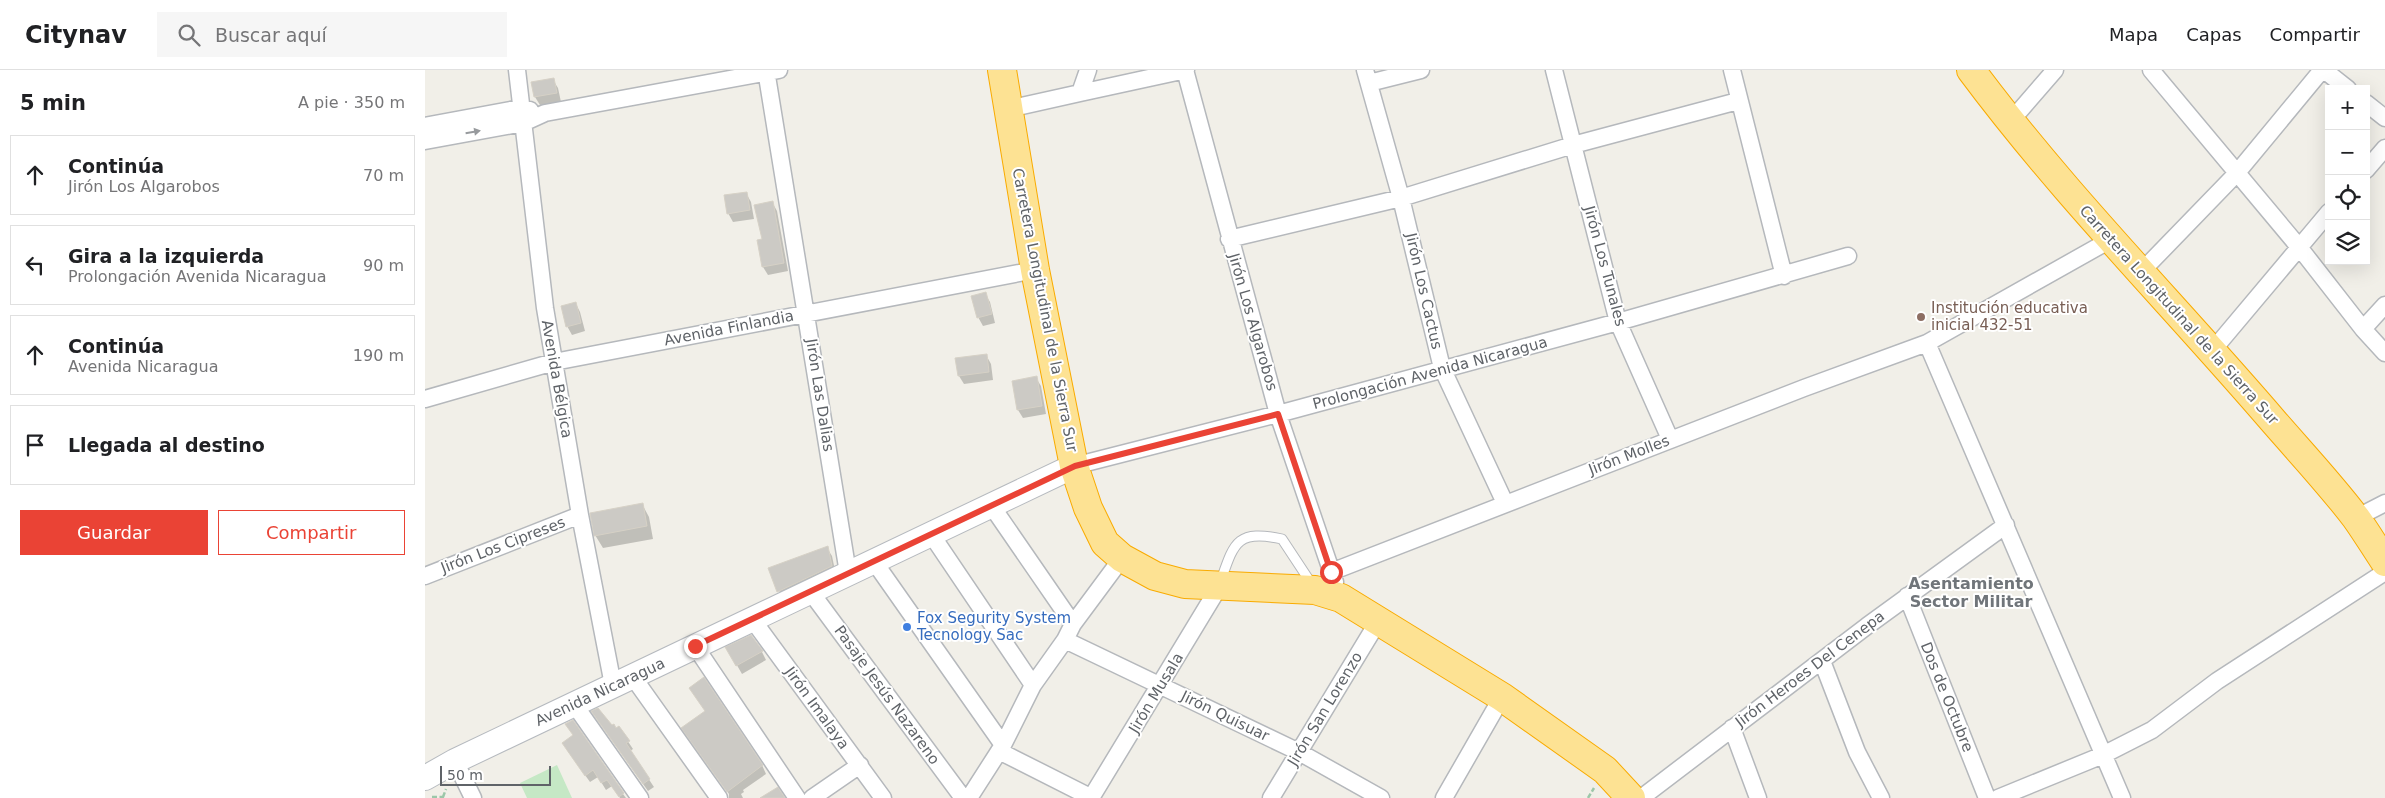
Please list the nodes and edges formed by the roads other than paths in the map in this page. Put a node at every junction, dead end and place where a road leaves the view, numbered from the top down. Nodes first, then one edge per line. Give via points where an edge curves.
1 (517, 70) edge
2 (1002, 70) edge
3 (1088, 70) edge
4 (1186, 70) edge
5 (1421, 70) edge
6 (1554, 70) edge
7 (1732, 70) edge
8 (1971, 70) edge
9 (2055, 70) edge
10 (2151, 70) edge
11 (2323, 70) edge
12 (770, 71) edge
13 (1367, 76) edge
14 (2343, 85) edge
15 (1081, 93) junction
16 (1739, 101) junction
17 (2370, 106) edge
18 (1008, 109) junction
19 (522, 115) junction
20 (2385, 118) edge
21 (2010, 122) junction
22 (425, 126) edge
23 (425, 141) edge
24 (1573, 145) junction
25 (2385, 148) edge
26 (2370, 165) edge
27 (2236, 174) junction
28 (1401, 198) junction
29 (2325, 217) edge
30 (1229, 239) junction
31 (2111, 240) junction
32 (2299, 247) junction
33 (1848, 256) dead end
34 (1035, 270) junction
35 (2142, 271) junction
36 (1784, 276) junction
37 (2385, 305) edge
38 (807, 313) junction
39 (1618, 322) junction
40 (2363, 330) junction
41 (1927, 344) junction
42 (2213, 350) junction
43 (2385, 353) edge
44 (554, 362) junction
45 (1442, 368) junction
46 (425, 399) edge
47 (1278, 414) junction
48 (1670, 439) junction
49 (1075, 466) junction
50 (1505, 503) junction
51 (2385, 503) edge
52 (991, 505) junction
53 (580, 515) junction
54 (2356, 518) junction
55 (2006, 525) junction
56 (931, 534) junction
57 (1122, 558) junction
58 (873, 560) junction
59 (2385, 562) edge
60 (2385, 572) edge
61 (848, 573) junction
62 (425, 576) edge
63 (1219, 587) junction
64 (1329, 587) junction
65 (810, 591) junction
66 (1907, 596) junction
67 (752, 619) junction
68 (1379, 620) junction
69 (1073, 624) junction
70 (1065, 640) junction
71 (695, 646) junction
72 (1822, 661) junction
73 (623, 681) junction
74 (1033, 684) junction
75 (1161, 686) junction
76 (1502, 697) junction
77 (573, 704) junction
78 (1732, 728) junction
79 (1001, 748) junction
80 (1299, 752) junction
81 (2103, 755) junction
82 (455, 761) junction
83 (859, 766) junction
84 (425, 778) edge
85 (473, 798) edge
86 (640, 798) edge
87 (719, 798) edge
88 (797, 798) edge
89 (812, 798) edge
90 (883, 798) edge
91 (963, 798) edge
92 (969, 798) edge
93 (1091, 798) edge
94 (1271, 798) edge
95 (1381, 798) edge
96 (1444, 798) edge
97 (1631, 798) edge
98 (1641, 798) edge
99 (1758, 798) edge
100 (1881, 798) edge
101 (1987, 798) edge
102 (1998, 798) edge
103 (2122, 798) edge

1 - 19 street, Avenida Bélgica
2 - 18 highway, Carretera Longitudinal de la Sierra Sur
3 - 15 street
4 - 15 street
4 - 30 street, Jirón Los Algarobos
5 - 13 street
6 - 24 street, Jirón Los Tunales
7 - 16 street
8 - 21 highway, Carretera Longitudinal de la Sierra Sur
9 - 21 street
10 - 27 street
11 - 14 street
11 - 27 street
12 - 19 street
12 - 38 street, Jirón Las Dalias
13 - 28 street, Jirón Los Cactus
15 - 18 street
16 - 24 street
16 - 36 street
17 - 20 street
18 - 34 highway, Carretera Longitudinal de la Sierra Sur
19 - 22 street
23 -> 19 street
19 - 44 street, Avenida Bélgica
21 - 31 highway, Carretera Longitudinal de la Sierra Sur
24 - 28 street
24 - 39 street, Jirón Los Tunales
25 - 26 street
27 - 32 street
27 - 35 street
28 - 30 street
28 - 45 street, Jirón Los Cactus
29 - 32 street
30 - 47 street, Jirón Los Algarobos
31 - 35 highway, Carretera Longitudinal de la Sierra Sur
31 - 41 street, Jirón Molles
32 - 40 street
32 - 42 street
33 - 36 street, Prolongación Avenida Nicaragua
34 - 38 street, Avenida Finlandia
34 - 49 highway, Carretera Longitudinal de la Sierra Sur
35 - 42 highway, Carretera Longitudinal de la Sierra Sur
36 - 39 street, Prolongación Avenida Nicaragua
37 - 40 street
38 - 44 street, Avenida Finlandia
38 - 61 street, Jirón Las Dalias
39 - 45 street, Prolongación Avenida Nicaragua
39 - 48 street, Jirón Los Tunales
40 - 43 street
41 - 48 street, Jirón Molles
41 - 55 street
42 - 54 highway, Carretera Longitudinal de la Sierra Sur
44 - 46 street, Avenida Finlandia
44 - 53 street, Avenida Bélgica
45 - 47 street, Prolongación Avenida Nicaragua
45 - 50 street, Jirón Los Cactus
47 - 49 street, Prolongación Avenida Nicaragua
47 - 64 street, Jirón Los Algarobos
48 - 50 street, Jirón Molles
49 - 52 street, Avenida Nicaragua
49 - 57 highway, Carretera Longitudinal de la Sierra Sur via 1088,508 1105,543
50 - 64 street, Jirón Molles
51 - 54 street
52 - 56 street, Avenida Nicaragua
52 - 69 street
53 - 62 street, Jirón Los Cipreses
53 - 73 street, Avenida Bélgica
54 - 59 highway, Carretera Longitudinal de la Sierra Sur
55 - 66 street, Jirón Heroes Del Cenepa
55 - 81 street
56 - 58 street, Avenida Nicaragua
56 - 74 street
57 - 63 highway, Carretera Longitudinal de la Sierra Sur via 1155,576 1185,584
57 - 69 street
58 - 61 street, Avenida Nicaragua
58 - 79 street
60 - 81 street via 2217,681 2152,730
61 - 65 street, Avenida Nicaragua
63 - 64 highway, Carretera Longitudinal de la Sierra Sur
63 - 64 lane via 1231,549 1241,539 1263,535 1282,539
63 - 75 street, Jirón Musala
64 - 68 highway, Carretera Longitudinal de la Sierra Sur
65 - 67 street, Avenida Nicaragua
65 - 91 street, Pasaje Jesús Nazareno
66 - 72 street, Jirón Heroes Del Cenepa
66 - 101 street, Dos de Octubre
67 - 71 street, Avenida Nicaragua
67 - 83 street, Jirón Imalaya
68 - 76 highway, Carretera Longitudinal de la Sierra Sur
68 - 80 street, Jirón San Lorenzo
69 - 70 street
70 - 74 street
70 - 75 street, Jirón Quisuar
71 - 73 street, Avenida Nicaragua
71 - 88 street
72 - 78 street, Jirón Heroes Del Cenepa
72 - 100 street via 1857,752
73 - 77 street, Avenida Nicaragua
73 - 87 street
74 - 79 street
75 - 80 street, Jirón Quisuar
75 - 93 street, Jirón Musala
76 - 96 street
76 - 97 highway, Carretera Longitudinal de la Sierra Sur via 1605,770
77 - 82 street, Avenida Nicaragua
77 - 86 street
78 - 98 street, Jirón Heroes Del Cenepa
78 - 99 street
79 - 92 street
79 - 93 street
80 - 94 street, Jirón San Lorenzo
80 - 95 street, Jirón Quisuar
81 - 102 street
81 - 103 street
82 - 84 street, Avenida Nicaragua
82 - 85 street
83 - 89 street
83 - 90 street, Jirón Imalaya

